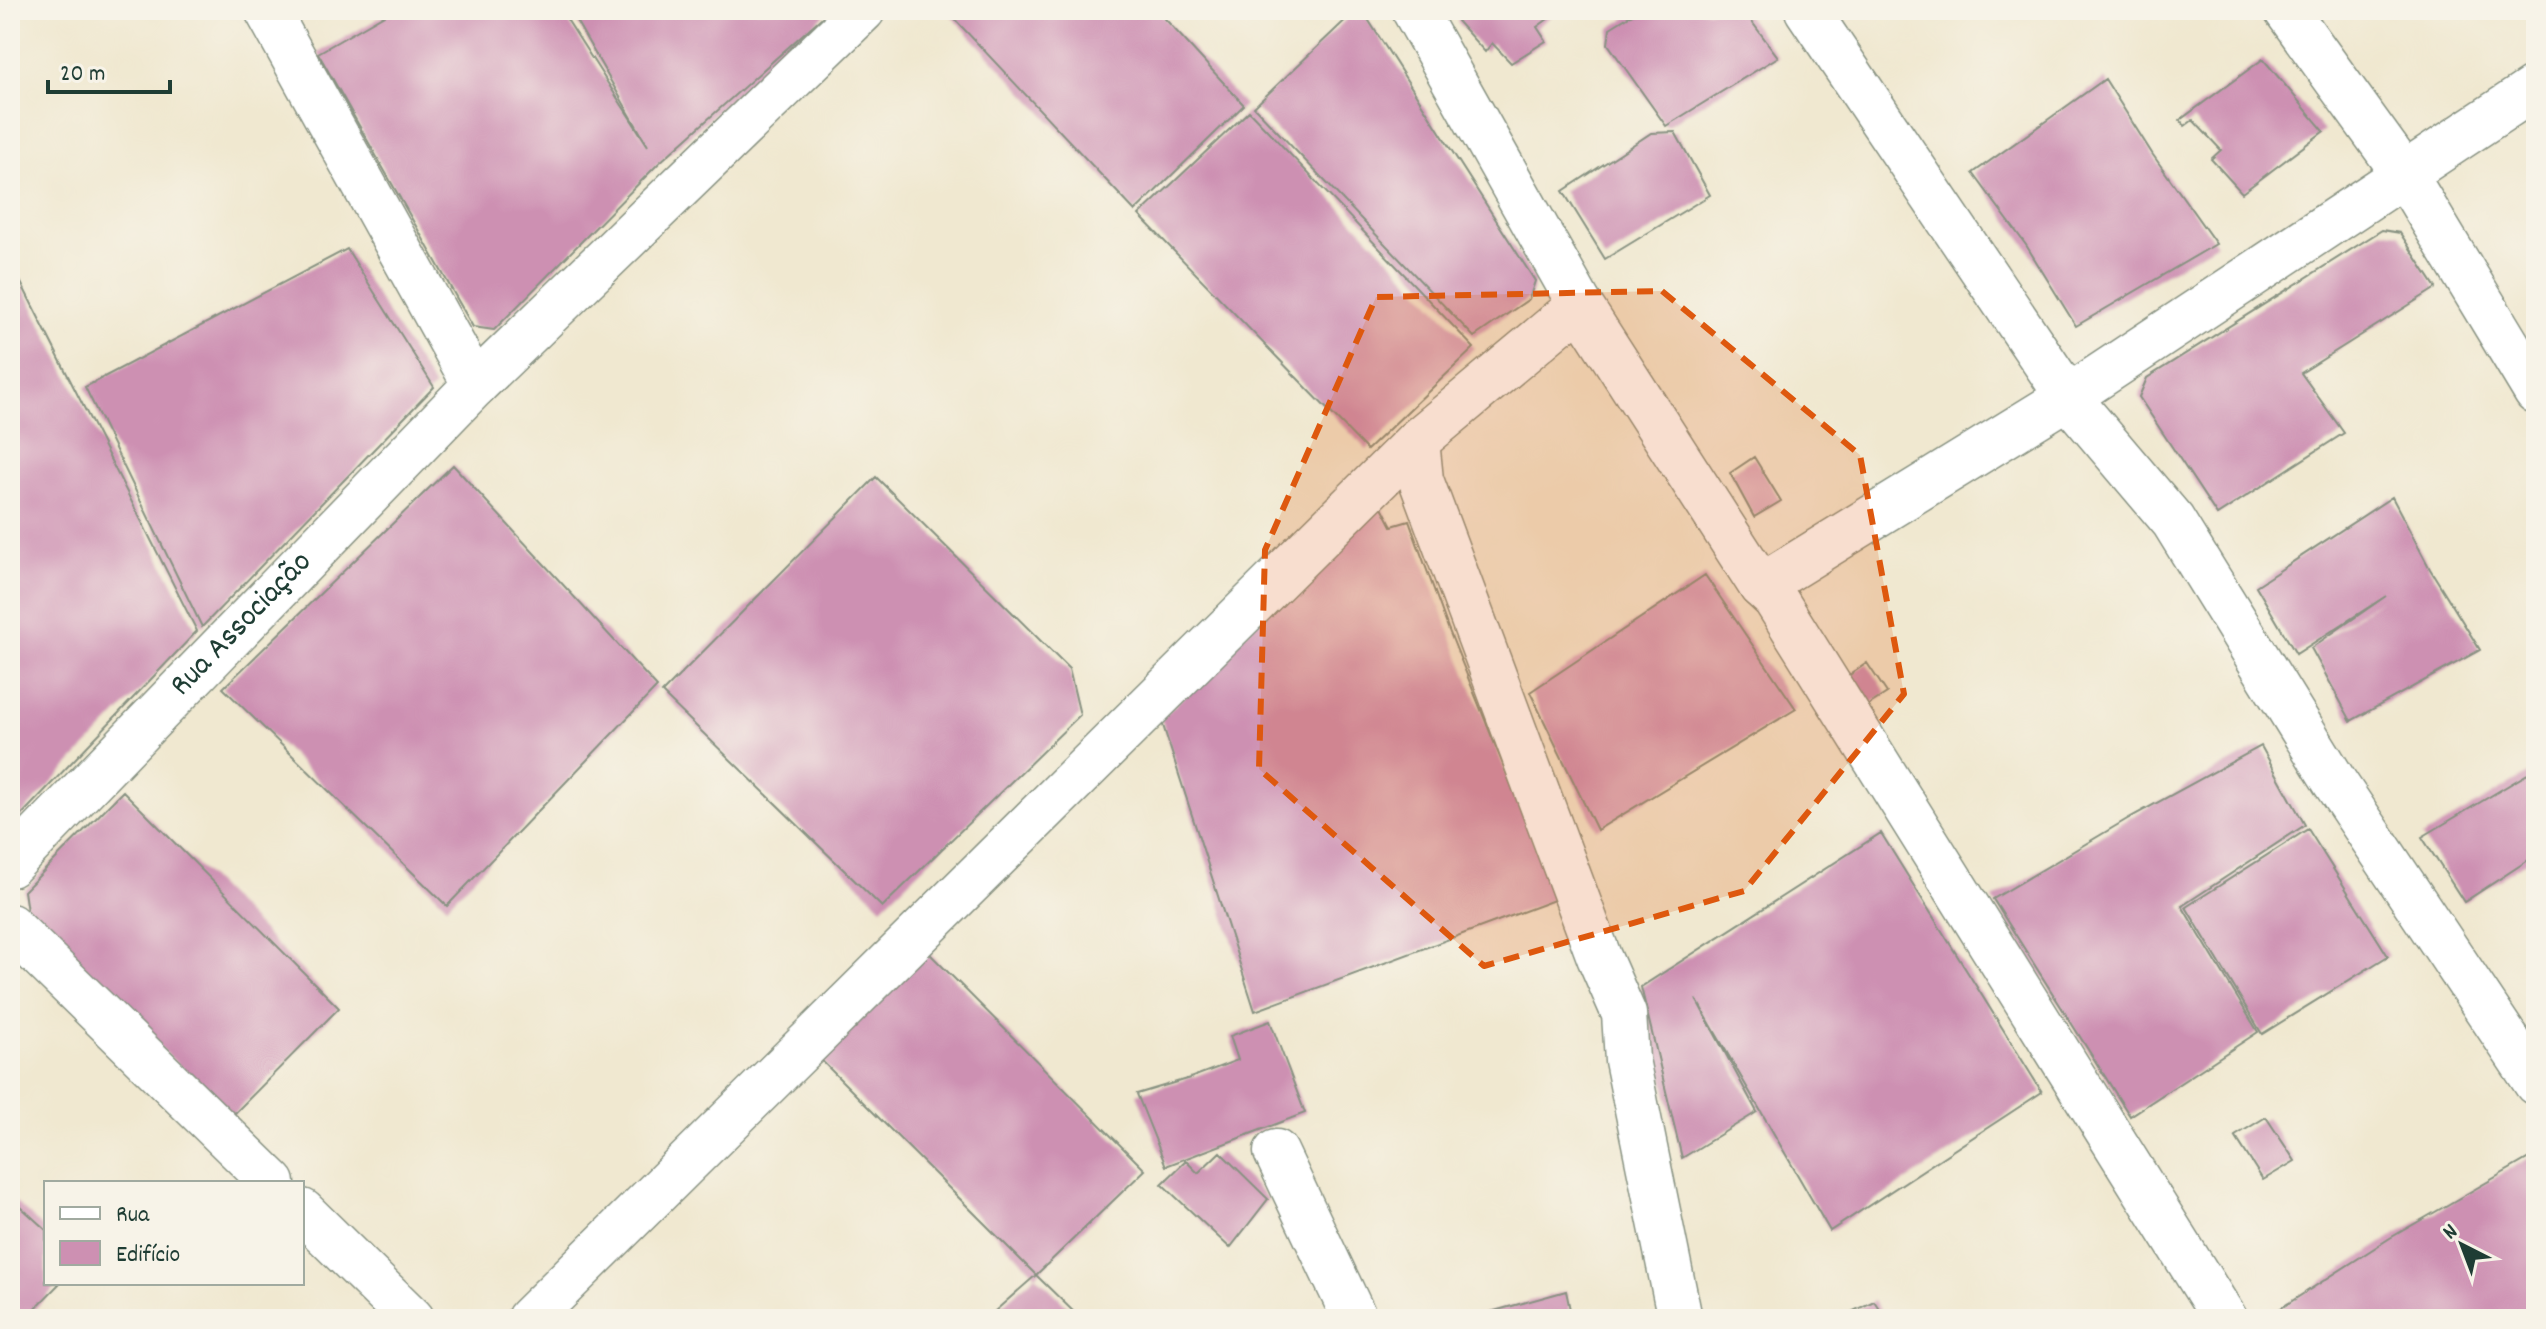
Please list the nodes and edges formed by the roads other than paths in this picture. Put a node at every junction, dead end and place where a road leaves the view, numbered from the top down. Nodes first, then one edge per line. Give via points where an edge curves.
1 (267, 10) edge
2 (863, 10) edge
3 (1414, 10) edge
4 (1807, 10) edge
5 (2286, 10) edge
6 (2536, 87) edge
7 (2405, 175) junction
8 (1580, 305) junction
9 (475, 385) junction
10 (2536, 392) edge
11 (2068, 397) junction
12 (1417, 441) junction
13 (1761, 586) junction
14 (10, 865) edge
15 (10, 926) edge
16 (2536, 1083) edge
17 (1276, 1152) dead end
18 (271, 1181) edge
19 (304, 1213) edge
20 (412, 1319) edge
21 (529, 1319) edge
22 (1355, 1319) edge
23 (1680, 1319) edge
24 (2225, 1319) edge

1 - 9 street
2 - 9 street, Rua Associação
3 - 8 street
4 - 11 street
5 - 7 street
6 - 7 street
7 - 10 street
7 - 11 street
8 - 12 street
8 - 13 street
9 - 14 street, Rua Associação
11 - 13 street
11 - 16 street via 2173,521 2334,781
12 - 21 street
12 - 23 street via 1421,480 1624,1014 1627,1060
13 - 24 street via 1775,599
15 - 18 street
17 - 22 street
19 - 20 street

